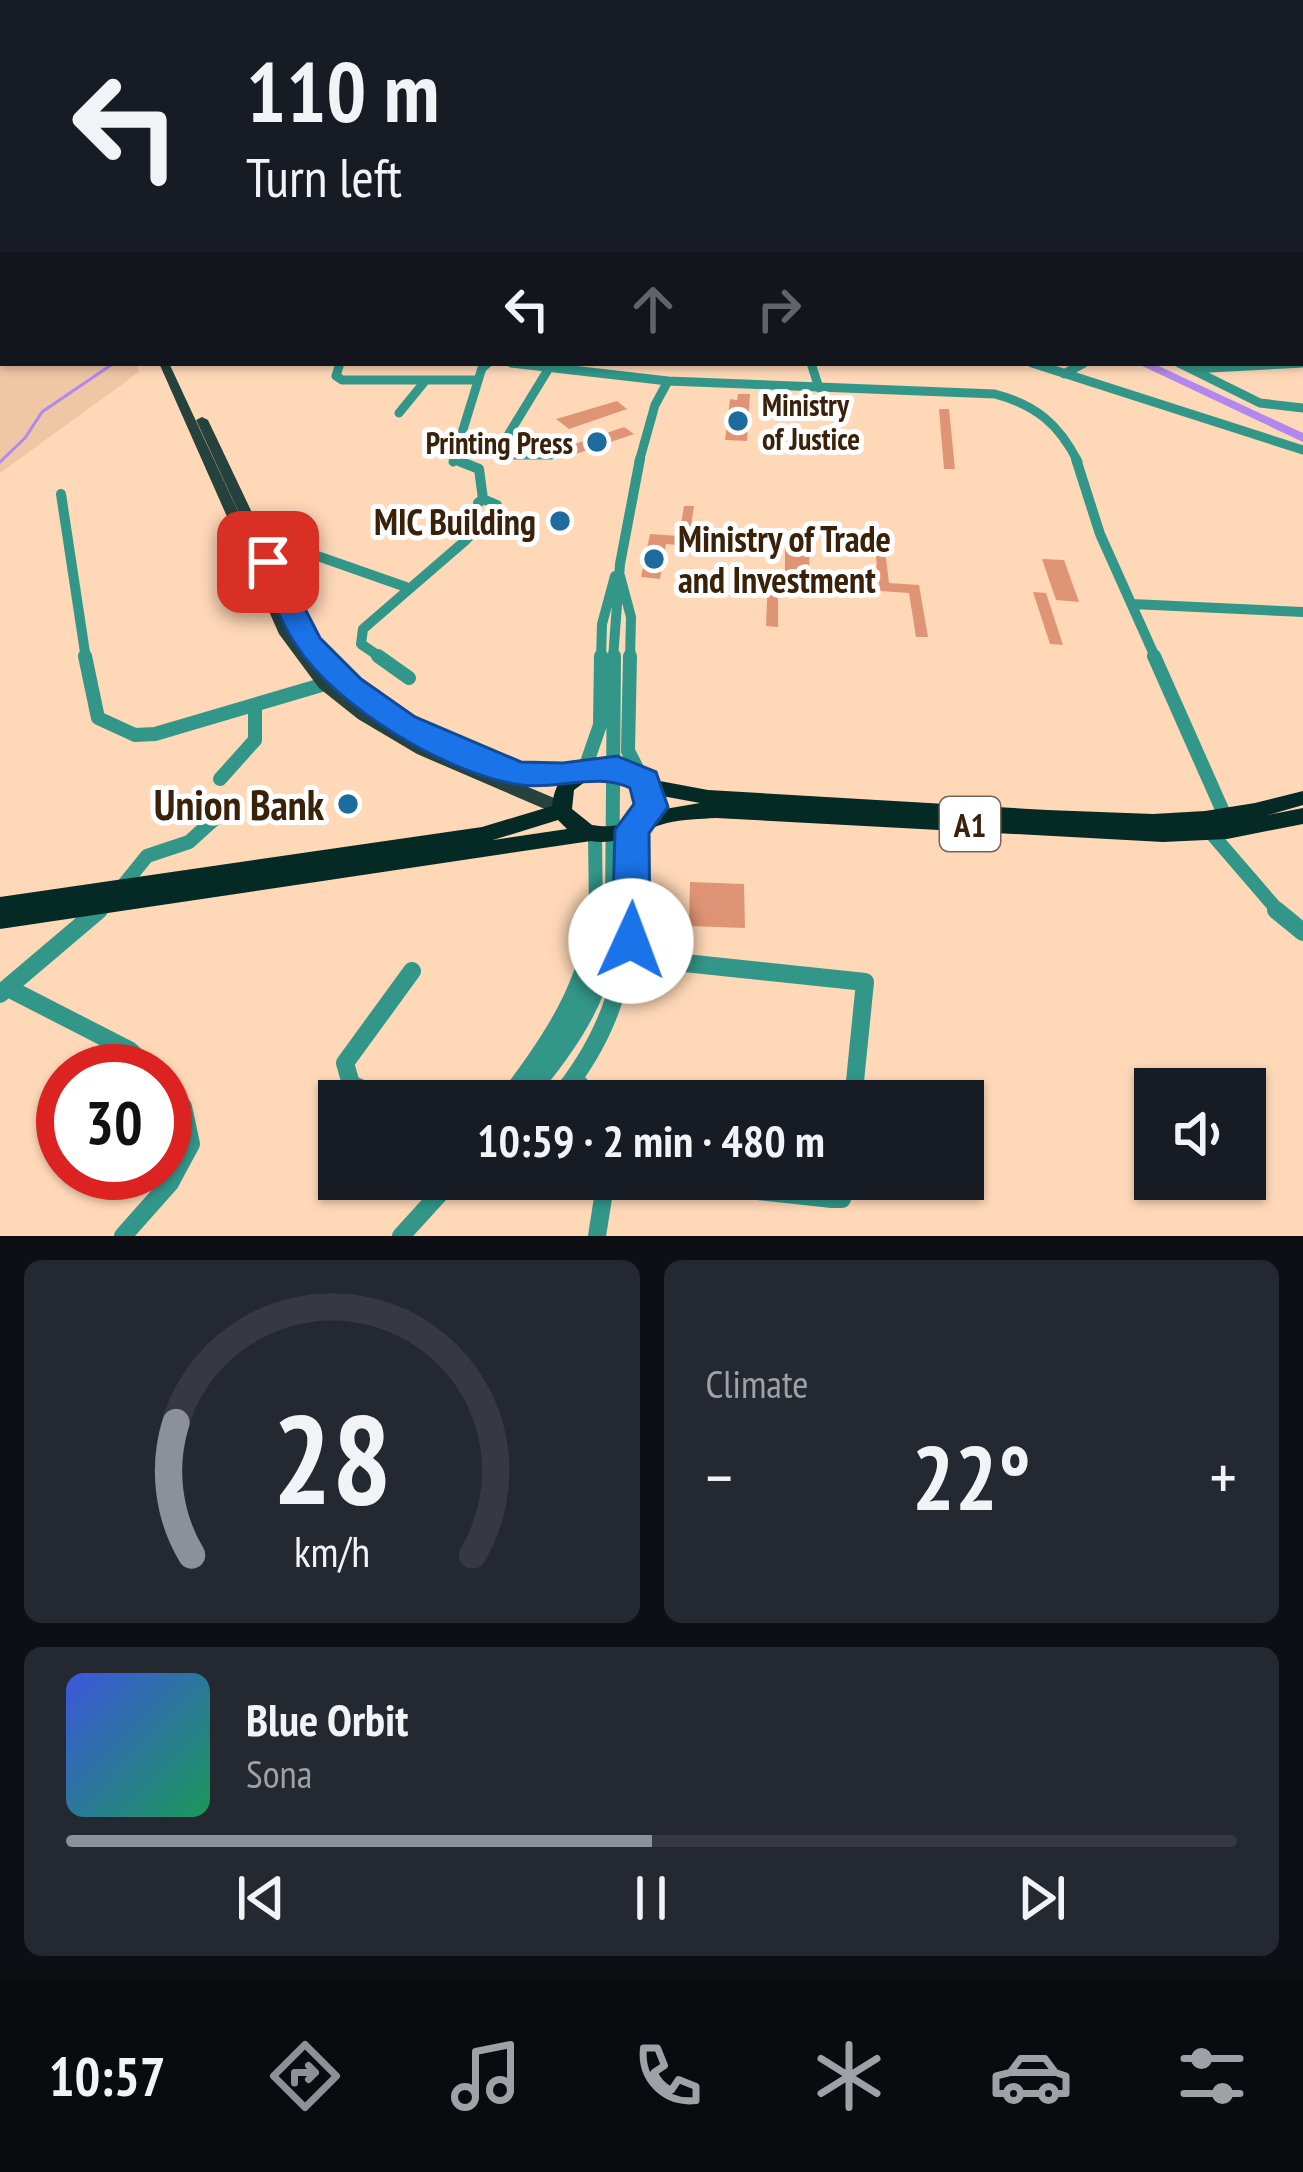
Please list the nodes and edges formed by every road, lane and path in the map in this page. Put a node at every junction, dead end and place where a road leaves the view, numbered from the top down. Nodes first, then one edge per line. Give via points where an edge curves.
1 (165, 366) edge
2 (176, 366) edge
3 (340, 366) edge
4 (486, 366) edge
5 (534, 366) edge
6 (664, 366) edge
7 (812, 366) edge
8 (1041, 366) edge
9 (1079, 366) edge
10 (1184, 366) edge
11 (1266, 366) edge
12 (549, 368) junction
13 (1191, 370) junction
14 (1064, 374) junction
15 (426, 380) junction
16 (478, 380) junction
17 (661, 380) junction
18 (819, 388) junction
19 (1303, 408) edge
20 (399, 413) dead end
21 (1303, 450) edge
22 (551, 455) dead end
23 (61, 494) dead end
24 (248, 532) junction
25 (618, 569) junction
26 (406, 587) junction
27 (1132, 604) junction
28 (1303, 612) edge
29 (409, 678) dead end
30 (325, 684) junction
31 (255, 706) junction
32 (582, 772) junction
33 (220, 779) dead end
34 (646, 783) junction
35 (1303, 798) edge
36 (561, 810) junction
37 (220, 814) dead end
38 (1303, 817) edge
39 (1218, 825) junction
40 (635, 828) junction
41 (592, 834) junction
42 (112, 894) junction
43 (0, 906) edge
44 (0, 920) edge
45 (1303, 932) edge
46 (628, 957) junction
47 (412, 971) dead end
48 (4, 991) edge
49 (116, 1044) edge
50 (350, 1080) edge
51 (522, 1080) edge
52 (540, 1080) edge
53 (576, 1080) edge
54 (855, 1080) edge
55 (155, 1200) edge
56 (433, 1200) edge
57 (439, 1200) edge
58 (603, 1200) edge
59 (424, 1212) junction
60 (123, 1236) edge
61 (401, 1236) edge
62 (597, 1236) edge

1 - 24 main road
2 - 24 main road
3 - 15 street via 338,380
4 - 16 street
5 - 12 street
6 - 17 street
7 - 18 street
8 - 14 street
9 - 14 street
10 - 13 street
11 - 13 street
12 - 17 street
12 - 22 street via 502,449
13 - 19 street via 1272,407
14 - 21 street
15 - 16 street
15 - 20 street
16 - 26 street via 453,462 479,469 485,504 470,537
17 - 18 street
17 - 25 street
18 - 27 street via 994,394 1046,412 1068,441
23 - 31 street via 98,718 135,735 155,734
24 - 26 street
24 - 30 main road via 287,634
24 - 32 main road via 308,643 376,706 502,769
25 - 32 street via 602,606 600,735
25 - 34 street via 631,616 628,751
25 - 52 street via 605,971 571,1046
26 - 29 street via 360,637
27 - 28 street
27 - 39 street
30 - 31 street
30 - 36 main road via 422,750
31 - 33 street via 258,741
32 - 34 highway via 617,767
32 - 36 highway via 564,788
34 - 39 highway, A1 via 701,796
34 - 40 highway via 652,807
35 - 39 highway, A1
36 - 41 highway
36 - 42 highway via 482,835
37 - 42 street via 190,842 147,856
38 - 39 highway, A1
39 - 40 highway, A1 via 716,810
39 - 45 street via 1271,905
40 - 41 highway
40 - 46 street
41 - 42 highway
41 - 51 street via 598,923 584,982
42 - 43 highway
42 - 44 highway
42 - 48 street
46 - 53 street via 611,1015
46 - 54 street via 865,982
47 - 50 street via 345,1063
48 - 49 street
55 - 60 street
56 - 59 street
57 - 59 street
58 - 62 street
59 - 61 street

